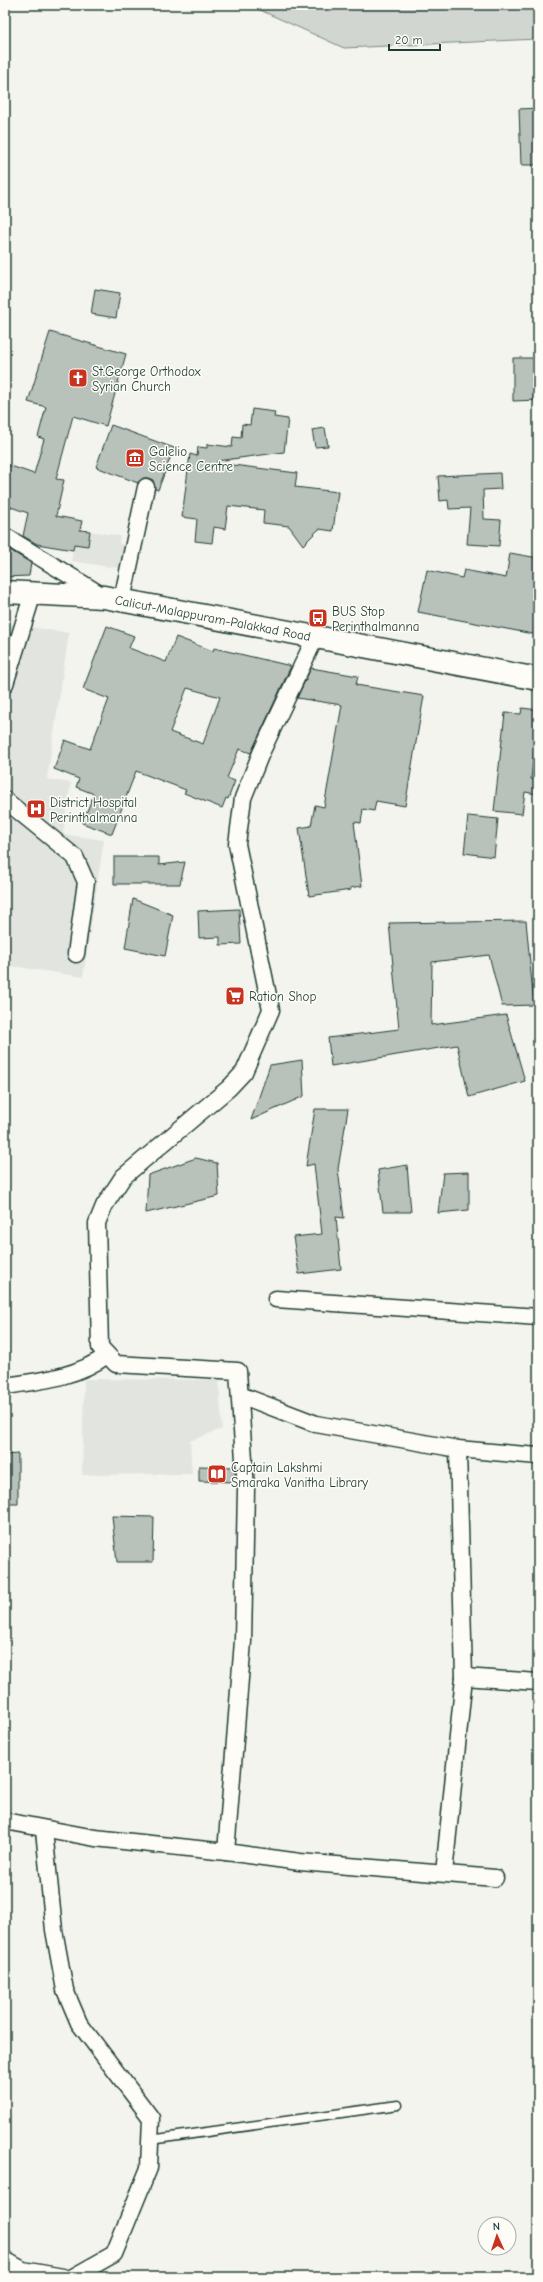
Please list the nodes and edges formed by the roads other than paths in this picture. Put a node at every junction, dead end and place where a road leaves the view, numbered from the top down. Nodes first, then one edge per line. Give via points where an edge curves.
1 (146, 487) dead end
2 (5, 536) edge
3 (5, 592) edge
4 (33, 593) junction
5 (113, 598) junction
6 (315, 638) junction
7 (538, 679) edge
8 (5, 684) edge
9 (5, 800) edge
10 (76, 954) dead end
11 (276, 1299) dead end
12 (538, 1317) edge
13 (107, 1355) junction
14 (5, 1386) edge
15 (240, 1395) junction
16 (458, 1449) junction
17 (538, 1456) edge
18 (464, 1677) junction
19 (538, 1682) edge
20 (5, 1822) edge
21 (44, 1830) junction
22 (226, 1852) junction
23 (444, 1873) junction
24 (495, 1878) dead end
25 (398, 2105) dead end
26 (150, 2140) junction
27 (5, 2260) edge
28 (63, 2277) edge
29 (73, 2277) edge

1 - 5 street
2 - 5 street
3 - 4 highway, Calicut-Malappuram-Palakkad Road
4 - 5 highway, Calicut-Malappuram-Palakkad Road
4 - 8 street
5 - 6 highway, Calicut-Malappuram-Palakkad Road
6 - 7 highway, Calicut-Malappuram-Palakkad Road
6 - 13 street via 261,753 243,798 237,844 271,1010 244,1072 229,1088 123,1177 104,1206 97,1223 96,1236 100,1347
9 - 10 street via 75,857 86,882
11 - 12 street
13 - 14 street via 84,1368 48,1380
13 - 15 street via 116,1364 238,1371
15 - 16 street via 316,1424
15 - 22 street via 246,1489 243,1642
16 - 17 street
16 - 18 street
18 - 19 street
18 - 23 street
20 - 21 street
21 - 22 street
21 - 26 street via 54,1930 64,1990 79,2023 151,2118
22 - 23 street via 300,1862
23 - 24 street
25 - 26 lane
26 - 29 street via 149,2168 114,2254
27 - 28 street via 23,2270

